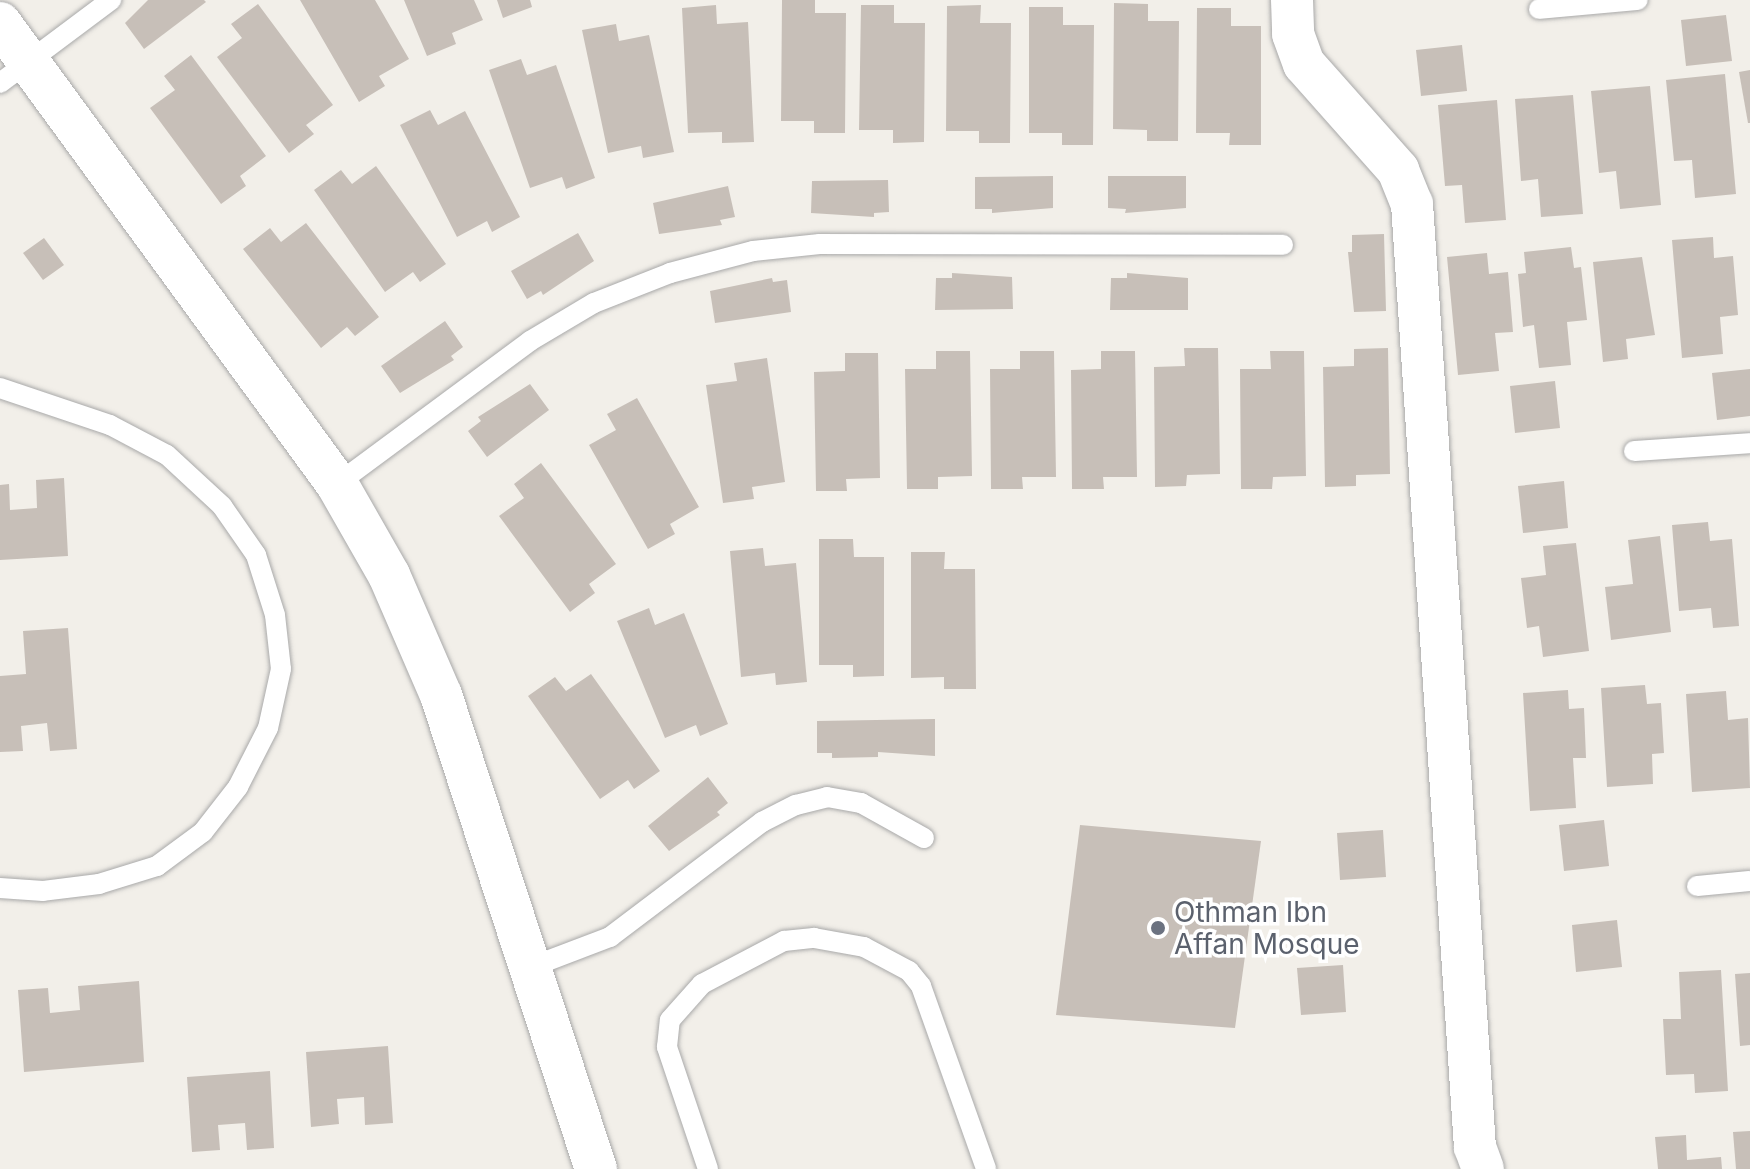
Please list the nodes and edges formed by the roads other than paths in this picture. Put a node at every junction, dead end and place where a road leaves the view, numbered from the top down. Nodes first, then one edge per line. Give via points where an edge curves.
1 (111, 0) edge
2 (1292, 0) edge
3 (1638, 0) edge
4 (1539, 9) dead end
5 (0, 23) edge
6 (15, 73) edge
7 (1283, 245) dead end
8 (0, 388) edge
9 (1750, 443) edge
10 (1634, 451) dead end
11 (337, 484) junction
12 (924, 838) dead end
13 (1750, 881) edge
14 (1697, 886) dead end
15 (0, 888) edge
16 (531, 967) junction
17 (596, 1169) edge
18 (708, 1169) edge
19 (986, 1169) edge
20 (1483, 1169) edge

1 - 6 lane
2 - 20 street via 1293,34 1304,64 1398,170 1412,204 1473,1132
3 - 4 lane
5 - 6 street
6 - 11 street
7 - 11 lane via 820,244 753,251 670,273 594,303 530,341
8 - 15 lane via 110,425 167,455 222,506 256,555 275,615 281,669 268,728 238,787 203,832 157,866 99,884 43,891
9 - 10 lane
11 - 16 street via 389,575 441,695
12 - 16 lane via 861,803 827,797 796,805 762,822 610,937
13 - 14 lane
16 - 17 street
18 - 19 lane via 667,1047 670,1020 702,984 784,941 814,938 864,947 909,971 921,986

